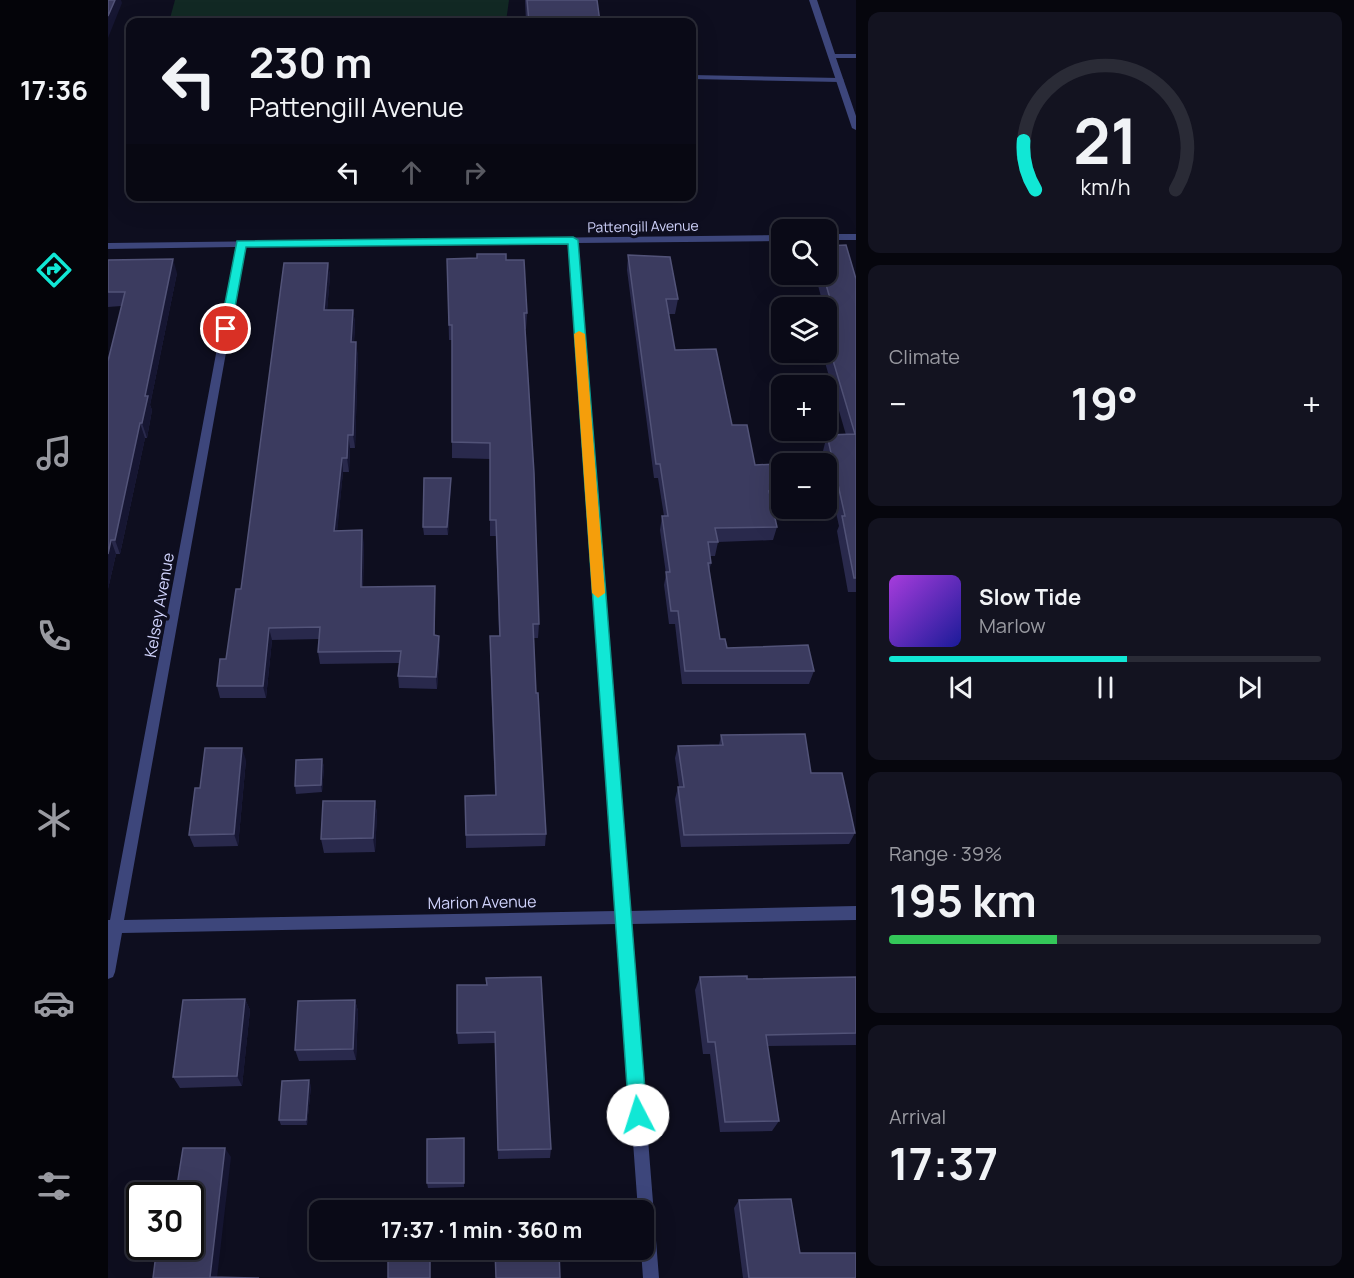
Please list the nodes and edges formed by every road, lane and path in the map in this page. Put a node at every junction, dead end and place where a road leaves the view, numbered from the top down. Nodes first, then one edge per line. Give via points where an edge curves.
1 (813, 0) edge
2 (832, 56) junction
3 (856, 56) edge
4 (696, 77) edge
5 (840, 80) junction
6 (856, 128) edge
7 (837, 237) edge
8 (856, 237) edge
9 (771, 238) edge
10 (573, 240) junction
11 (241, 243) junction
12 (108, 246) edge
13 (856, 913) edge
14 (622, 918) junction
15 (112, 927) edge
16 (108, 972) edge
17 (651, 1278) edge

1 - 2 street
2 - 3 street
2 - 5 street
4 - 5 street
5 - 6 street
7 - 8 street
9 - 10 street, Pattengill Avenue
10 - 11 street, Pattengill Avenue
10 - 14 street
11 - 12 street, Pattengill Avenue
11 - 15 street, Kelsey Avenue
13 - 14 street, Marion Avenue
14 - 15 street, Marion Avenue
14 - 17 street
15 - 16 street, Kelsey Avenue

